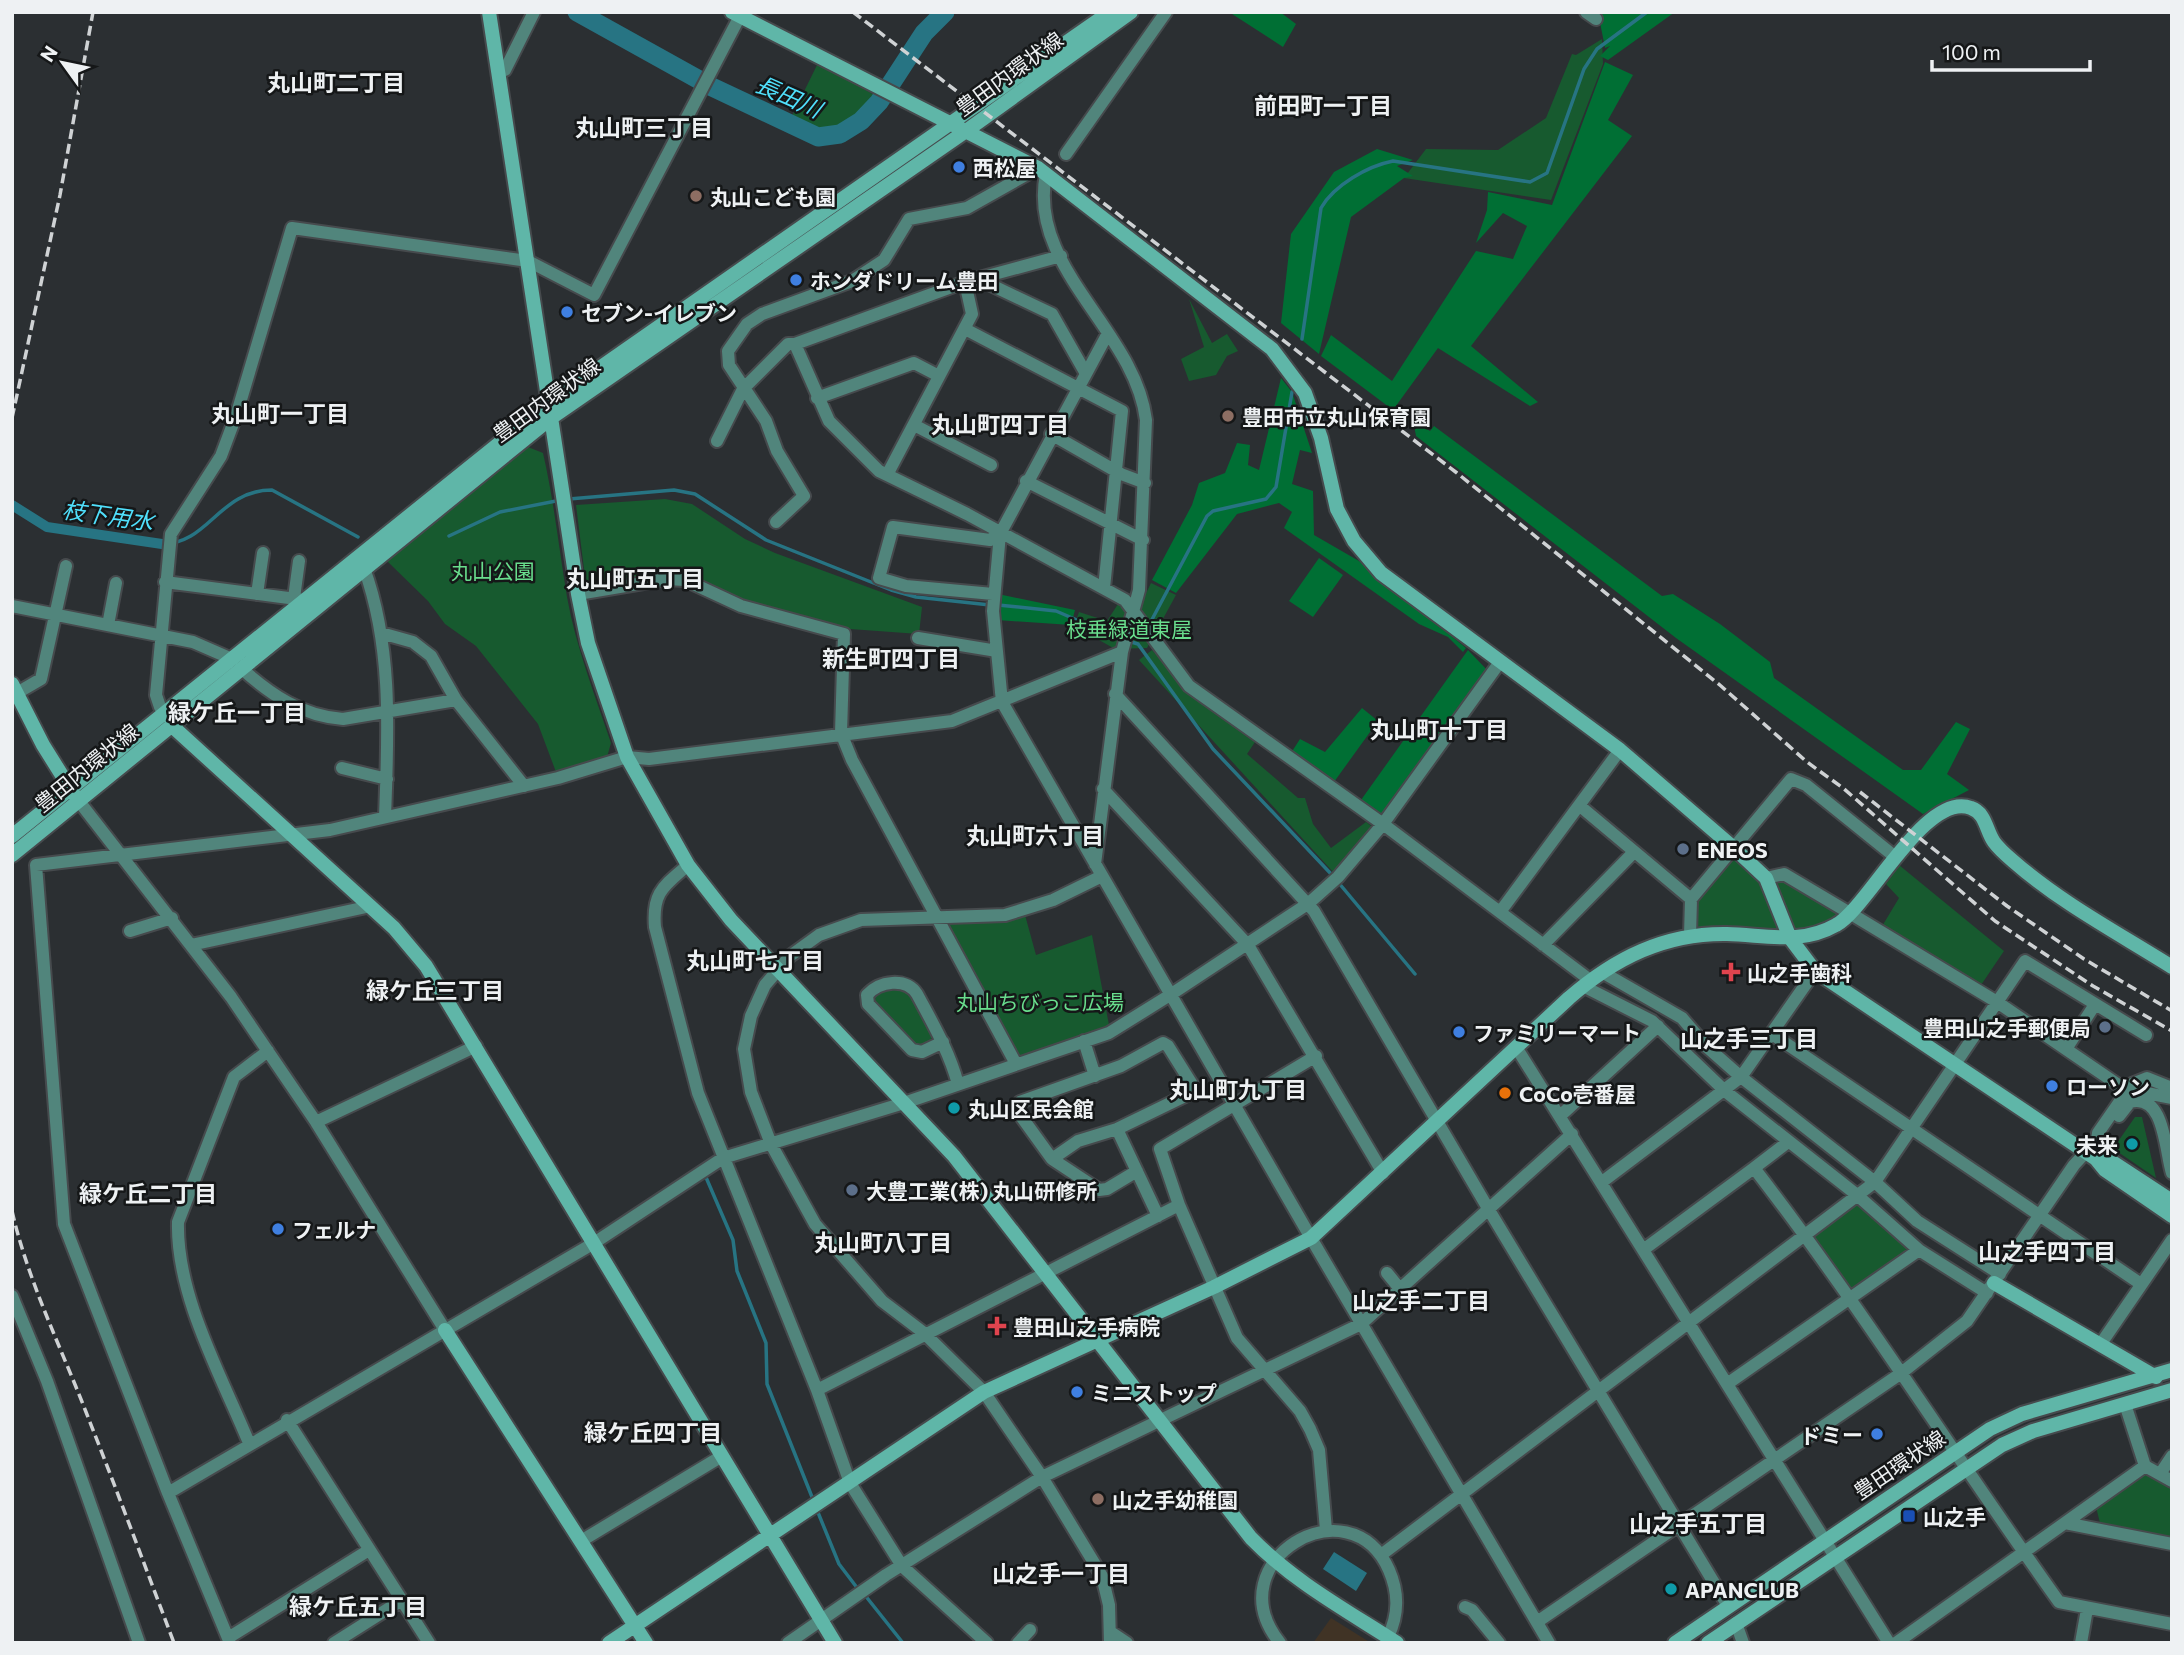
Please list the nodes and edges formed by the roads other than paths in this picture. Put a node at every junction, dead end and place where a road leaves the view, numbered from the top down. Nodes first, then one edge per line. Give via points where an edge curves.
1 (489, 12) edge
2 (534, 12) edge
3 (1110, 12) edge
4 (1131, 12) edge
5 (1166, 12) edge
6 (736, 14) edge
7 (498, 71) junction
8 (951, 125) junction
9 (966, 131) junction
10 (1066, 154) dead end
11 (1042, 171) junction
12 (1061, 256) junction
13 (528, 261) junction
14 (965, 282) junction
15 (991, 285) dead end
16 (965, 329) junction
17 (1108, 333) junction
18 (795, 344) junction
19 (1086, 372) junction
20 (939, 376) junction
21 (1076, 388) junction
22 (743, 389) junction
23 (817, 398) junction
24 (549, 411) junction
25 (914, 425) junction
26 (1051, 434) junction
27 (716, 441) dead end
28 (991, 465) dead end
29 (1117, 469) junction
30 (887, 475) junction
31 (1026, 481) junction
32 (1144, 483) junction
33 (776, 522) dead end
34 (1111, 526) junction
35 (1000, 534) junction
36 (1143, 540) junction
37 (263, 553) dead end
38 (299, 561) dead end
39 (66, 566) dead end
40 (364, 568) junction
41 (165, 582) junction
42 (116, 583) dead end
43 (1104, 588) junction
44 (257, 594) junction
45 (578, 594) junction
46 (299, 599) junction
47 (993, 602) junction
48 (12, 606) edge
49 (1133, 609) junction
50 (55, 615) junction
51 (108, 625) junction
52 (381, 633) junction
53 (161, 635) junction
54 (918, 638) dead end
55 (997, 651) junction
56 (1122, 651) junction
57 (1500, 662) junction
58 (236, 664) junction
59 (15, 688) edge
60 (1115, 694) junction
61 (456, 700) junction
62 (1002, 702) junction
63 (389, 712) junction
64 (169, 719) junction
65 (841, 733) junction
66 (1620, 750) junction
67 (627, 757) junction
68 (342, 768) dead end
69 (387, 779) junction
70 (524, 786) junction
71 (1103, 789) junction
72 (73, 794) junction
73 (1580, 806) junction
74 (385, 817) junction
75 (1383, 824) junction
76 (292, 835) junction
77 (12, 836) edge
78 (1735, 849) junction
79 (1634, 852) junction
80 (121, 853) junction
81 (12, 855) edge
82 (1894, 856) junction
83 (688, 864) junction
84 (1098, 870) junction
85 (1766, 877) junction
86 (1691, 899) junction
87 (1309, 903) junction
88 (371, 906) junction
89 (1500, 912) junction
90 (1853, 915) junction
91 (172, 918) junction
92 (936, 918) junction
93 (131, 931) dead end
94 (1690, 936) junction
95 (1790, 937) junction
96 (1248, 944) junction
97 (191, 945) junction
98 (1543, 945) junction
99 (2172, 967) edge
100 (777, 969) junction
101 (1815, 971) junction
102 (1592, 979) junction
103 (1170, 995) junction
104 (1997, 1002) junction
105 (2094, 1006) junction
106 (1658, 1026) junction
107 (1772, 1034) junction
108 (2146, 1035) dead end
109 (943, 1041) junction
110 (1084, 1041) junction
111 (476, 1046) junction
112 (1516, 1047) junction
113 (2066, 1049) junction
114 (268, 1052) junction
115 (1316, 1056) junction
116 (1016, 1064) junction
117 (1953, 1064) junction
118 (1096, 1076) junction
119 (1741, 1077) junction
120 (958, 1084) junction
121 (2117, 1084) dead end
122 (2172, 1088) edge
123 (1725, 1091) junction
124 (2124, 1097) junction
125 (2172, 1098) edge
126 (904, 1102) junction
127 (1235, 1106) junction
128 (1560, 1116) junction
129 (1436, 1121) junction
130 (316, 1122) junction
131 (1910, 1128) junction
132 (1117, 1129) junction
133 (1572, 1134) junction
134 (2097, 1140) junction
135 (1788, 1142) junction
136 (771, 1144) junction
137 (2091, 1156) junction
138 (723, 1158) junction
139 (1052, 1159) junction
140 (1754, 1168) junction
141 (2171, 1169) edge
142 (1137, 1171) junction
143 (1383, 1173) junction
144 (1602, 1182) junction
145 (1875, 1182) junction
146 (1857, 1195) junction
147 (2172, 1201) edge
148 (1179, 1205) junction
149 (1489, 1210) junction
150 (2040, 1214) junction
151 (1158, 1216) junction
152 (2172, 1216) edge
153 (1805, 1234) junction
154 (1311, 1238) junction
155 (2172, 1240) edge
156 (594, 1243) junction
157 (1643, 1250) junction
158 (1919, 1250) junction
159 (1387, 1273) dead end
160 (1044, 1274) junction
161 (1994, 1283) junction
162 (2141, 1284) junction
163 (1214, 1287) junction
164 (1400, 1289) junction
165 (12, 1296) edge
166 (1850, 1300) junction
167 (1686, 1323) junction
168 (1361, 1324) junction
169 (445, 1330) junction
170 (924, 1333) junction
171 (1097, 1341) junction
172 (2100, 1345) junction
173 (1264, 1370) junction
174 (2172, 1370) edge
175 (1900, 1374) junction
176 (2152, 1376) junction
177 (1727, 1384) junction
178 (1598, 1388) junction
179 (2172, 1389) edge
180 (817, 1390) junction
181 (984, 1392) junction
182 (2125, 1404) junction
183 (287, 1420) junction
184 (1159, 1420) junction
185 (249, 1443) junction
186 (1952, 1452) junction
187 (722, 1456) junction
188 (2172, 1456) edge
189 (1772, 1460) junction
190 (2145, 1466) junction
191 (1964, 1469) junction
192 (1042, 1476) junction
193 (2166, 1477) edge
194 (850, 1483) junction
195 (168, 1493) junction
196 (1460, 1494) junction
197 (2065, 1523) junction
198 (1679, 1525) junction
199 (1326, 1530) junction
200 (769, 1535) junction
201 (1825, 1540) junction
202 (580, 1541) junction
203 (2172, 1544) edge
204 (369, 1550) junction
205 (2024, 1553) junction
206 (1381, 1555) junction
207 (1835, 1556) junction
208 (1273, 1561) junction
209 (902, 1566) junction
210 (402, 1600) junction
211 (1728, 1606) junction
212 (1465, 1607) dead end
213 (2087, 1609) junction
214 (821, 1621) junction
215 (1537, 1622) junction
216 (1736, 1623) junction
217 (2172, 1624) edge
218 (634, 1626) junction
219 (1030, 1630) dead end
220 (353, 1638) edge
221 (1111, 1638) edge
222 (229, 1640) edge
223 (1393, 1640) edge
224 (139, 1643) edge
225 (334, 1643) edge
226 (429, 1643) edge
227 (609, 1643) edge
228 (646, 1643) edge
229 (788, 1643) edge
230 (835, 1643) edge
231 (987, 1643) edge
232 (1018, 1643) edge
233 (1127, 1643) edge
234 (1280, 1643) edge
235 (1499, 1643) edge
236 (1549, 1643) edge
237 (1675, 1643) edge
238 (1708, 1643) edge
239 (1743, 1643) edge
240 (1889, 1643) edge
241 (1896, 1643) edge
242 (2081, 1643) edge

1 - 7 street
2 - 7 street via 505,70
3 - 8 street, 豊田内環状線
4 - 9 street, 豊田内環状線
5 - 10 street
6 - 8 street
6 - 13 street via 594,295
7 - 13 street
8 - 9 street
8 - 24 street, 豊田内環状線
9 - 11 street
9 - 24 street, 豊田内環状線
11 - 12 street via 1043,215
11 - 22 street via 967,208 909,219 884,260 852,281 793,301 747,324 727,360
11 - 57 street via 1272,349 1305,393 1337,509 1354,541 1381,573
12 - 14 street
12 - 17 street
13 - 24 street
13 - 41 street via 292,228 225,445 180,516 169,545
14 - 16 street via 972,314
14 - 18 street
15 - 19 street via 1052,314
16 - 20 street
16 - 21 street
17 - 19 street
17 - 32 street via 1129,364 1144,402
18 - 22 street via 788,344
18 - 23 street
19 - 21 street
20 - 23 street via 914,363
20 - 25 street
21 - 26 street
21 - 29 street via 1122,411
22 - 27 street
22 - 33 street via 766,421 777,451 804,496
23 - 30 street via 830,421
24 - 40 street, 豊田内環状線
24 - 45 street
24 - 46 street, 豊田内環状線
25 - 28 street
25 - 30 street
26 - 29 street
26 - 31 street
29 - 32 street
29 - 34 street
30 - 35 street
31 - 34 street
31 - 35 street
32 - 36 street
34 - 36 street
34 - 43 street
35 - 43 street
35 - 47 street
35 - 47 street via 990,540 893,527 879,578
36 - 49 street
37 - 44 street
38 - 46 street
39 - 50 street
40 - 52 street
40 - 58 street, 豊田内環状線
41 - 44 street
41 - 53 street
42 - 51 street
43 - 49 street
44 - 46 street
45 - 65 street via 685,580 741,606 844,634
45 - 67 street via 588,643
46 - 58 street, 豊田内環状線
47 - 55 street
48 - 50 street
49 - 56 street
49 - 75 street via 1189,686
50 - 51 street
50 - 59 street via 41,679
51 - 53 street
52 - 61 street via 413,642 431,656
52 - 63 street
53 - 58 street via 193,642
53 - 64 street via 156,695
54 - 55 street
55 - 62 street
56 - 60 street
56 - 62 street
57 - 66 street
57 - 75 street
58 - 63 street via 264,688 312,714 343,719
58 - 64 street, 豊田内環状線
59 - 72 street
60 - 71 street
60 - 87 street
61 - 63 street
61 - 70 street
62 - 65 street via 952,721
62 - 84 street
63 - 69 street
64 - 72 street, 豊田内環状線
64 - 76 street
65 - 67 street
65 - 92 street
66 - 73 street
66 - 78 street
67 - 70 street
67 - 83 street
68 - 69 street
69 - 74 street
70 - 74 street
71 - 84 street
71 - 96 street
72 - 77 street, 豊田内環状線
72 - 80 street
72 - 81 street, 豊田内環状線
73 - 79 street
73 - 89 street
74 - 76 street
75 - 87 street via 1345,870
75 - 89 street
76 - 80 street
76 - 88 street
78 - 82 street via 1791,779 1806,785
78 - 85 street
78 - 86 street
79 - 86 street
79 - 98 street
80 - 91 street
80 - 195 street via 36,864 64,1224
82 - 90 street
82 - 99 street via 1946,810 1971,808 1980,814 1995,844 2022,869
83 - 100 street
83 - 138 street via 656,897 654,927 698,1093
84 - 92 street via 1054,900 1022,911
84 - 103 street
85 - 90 street via 1784,874
85 - 95 street
86 - 94 street
87 - 96 street
87 - 129 street
88 - 97 street
88 - 111 street via 411,945
89 - 98 street
90 - 95 street via 1814,937
90 - 104 street
91 - 93 street
91 - 97 street
92 - 100 street via 878,918 846,924 800,947
92 - 116 street
94 - 95 street
94 - 102 street via 1650,946
95 - 101 street
96 - 103 street
96 - 115 street
97 - 114 street
98 - 102 street
100 - 126 street
100 - 136 street via 751,1016 744,1049 751,1092
101 - 107 street
101 - 117 street
102 - 106 street
102 - 112 street
102 - 119 street via 1682,1018
103 - 110 street via 1109,1033
103 - 127 street
104 - 105 street via 2025,961
104 - 113 street
104 - 117 street
105 - 108 street
105 - 113 street
106 - 123 street
106 - 128 street
107 - 119 street
107 - 131 street
109 - 109 street via 908,985 885,984 867,995 867,1004 912,1050 922,1052
109 - 120 street
110 - 116 street
110 - 118 street
111 - 130 street
111 - 156 street
112 - 128 street
112 - 129 street
113 - 121 street
114 - 130 street
114 - 185 street via 234,1077 178,1222 177,1246 193,1306
115 - 127 street
115 - 143 street
116 - 120 street
117 - 131 street
117 - 137 street
118 - 132 street via 1163,1043 1193,1086 1191,1093
118 - 139 street via 1020,1102 1018,1112
119 - 123 street
119 - 145 street
120 - 126 street
122 - 124 street via 2141,1078
123 - 135 street
123 - 144 street
124 - 125 street via 2136,1091
124 - 134 street
126 - 136 street
126 - 160 street via 954,1156
127 - 148 street via 1160,1149
127 - 154 street
128 - 133 street
129 - 143 street
129 - 149 street
130 - 169 street
131 - 145 street
131 - 150 street
132 - 139 street via 1078,1141
132 - 142 street
133 - 144 street
133 - 149 street
134 - 137 street
134 - 141 street via 2104,1140 2130,1102 2143,1101 2157,1113
135 - 140 street
135 - 146 street
136 - 138 street
136 - 170 street via 814,1224 882,1301
137 - 147 street via 2111,1161
137 - 150 street via 2074,1165
137 - 152 street
138 - 156 street
138 - 180 street
139 - 142 street via 1099,1190
140 - 153 street
140 - 157 street
142 - 151 street
143 - 154 street
144 - 157 street
145 - 146 street
145 - 161 street
146 - 153 street
146 - 158 street
148 - 151 street
148 - 163 street
149 - 164 street
149 - 178 street
150 - 161 street
150 - 162 street
151 - 160 street
153 - 166 street
153 - 167 street
154 - 163 street
154 - 168 street
155 - 162 street
156 - 169 street
156 - 187 street
157 - 167 street
158 - 161 street
158 - 166 street
159 - 164 street
160 - 170 street
160 - 171 street
161 - 172 street
161 - 175 street via 1967,1321
162 - 172 street
163 - 171 street
163 - 173 street via 1237,1338
164 - 168 street
165 - 224 street
166 - 175 street
166 - 177 street
167 - 177 street
167 - 178 street
168 - 173 street
168 - 196 street
169 - 183 street
169 - 202 street
170 - 180 street
170 - 181 street
171 - 181 street
171 - 184 street
172 - 176 street
173 - 184 street
173 - 199 street via 1300,1410 1319,1450
174 - 176 street, 豊田環状線
175 - 186 street
175 - 189 street
176 - 179 street
176 - 186 street, 豊田環状線 via 2022,1414
177 - 189 street
178 - 196 street
178 - 198 street
179 - 182 street, 豊田環状線
180 - 194 street
181 - 192 street
181 - 194 street
182 - 190 street
182 - 191 street, 豊田環状線 via 2033,1431 2002,1444
183 - 185 street
183 - 204 street
184 - 192 street
184 - 208 street
185 - 195 street
186 - 191 street
186 - 201 street, 豊田環状線
187 - 200 street
187 - 202 street
188 - 193 street
189 - 198 street
189 - 201 street
190 - 193 street
190 - 197 street
191 - 205 street
191 - 207 street, 豊田環状線
192 - 209 street
192 - 221 street via 1102,1576
194 - 200 street
194 - 209 street
195 - 222 street
196 - 206 street
196 - 215 street
197 - 203 street
197 - 205 street
198 - 211 street
198 - 215 street
199 - 206 street via 1358,1537
199 - 208 street via 1288,1546
200 - 214 street
200 - 218 street
201 - 207 street
201 - 211 street, 豊田環状線
202 - 218 street
204 - 210 street
204 - 222 street
205 - 213 street via 2059,1602
205 - 241 street
206 - 223 street via 1397,1596
207 - 216 street, 豊田環状線
207 - 240 street
208 - 223 street
208 - 234 street via 1264,1584 1263,1606
209 - 214 street
209 - 231 street
210 - 220 street
210 - 226 street
211 - 237 street, 豊田環状線
212 - 235 street
213 - 217 street
213 - 242 street
214 - 229 street
214 - 230 street
215 - 236 street
216 - 238 street, 豊田環状線
216 - 239 street
218 - 227 street
218 - 228 street
219 - 232 street
220 - 225 street
221 - 233 street

